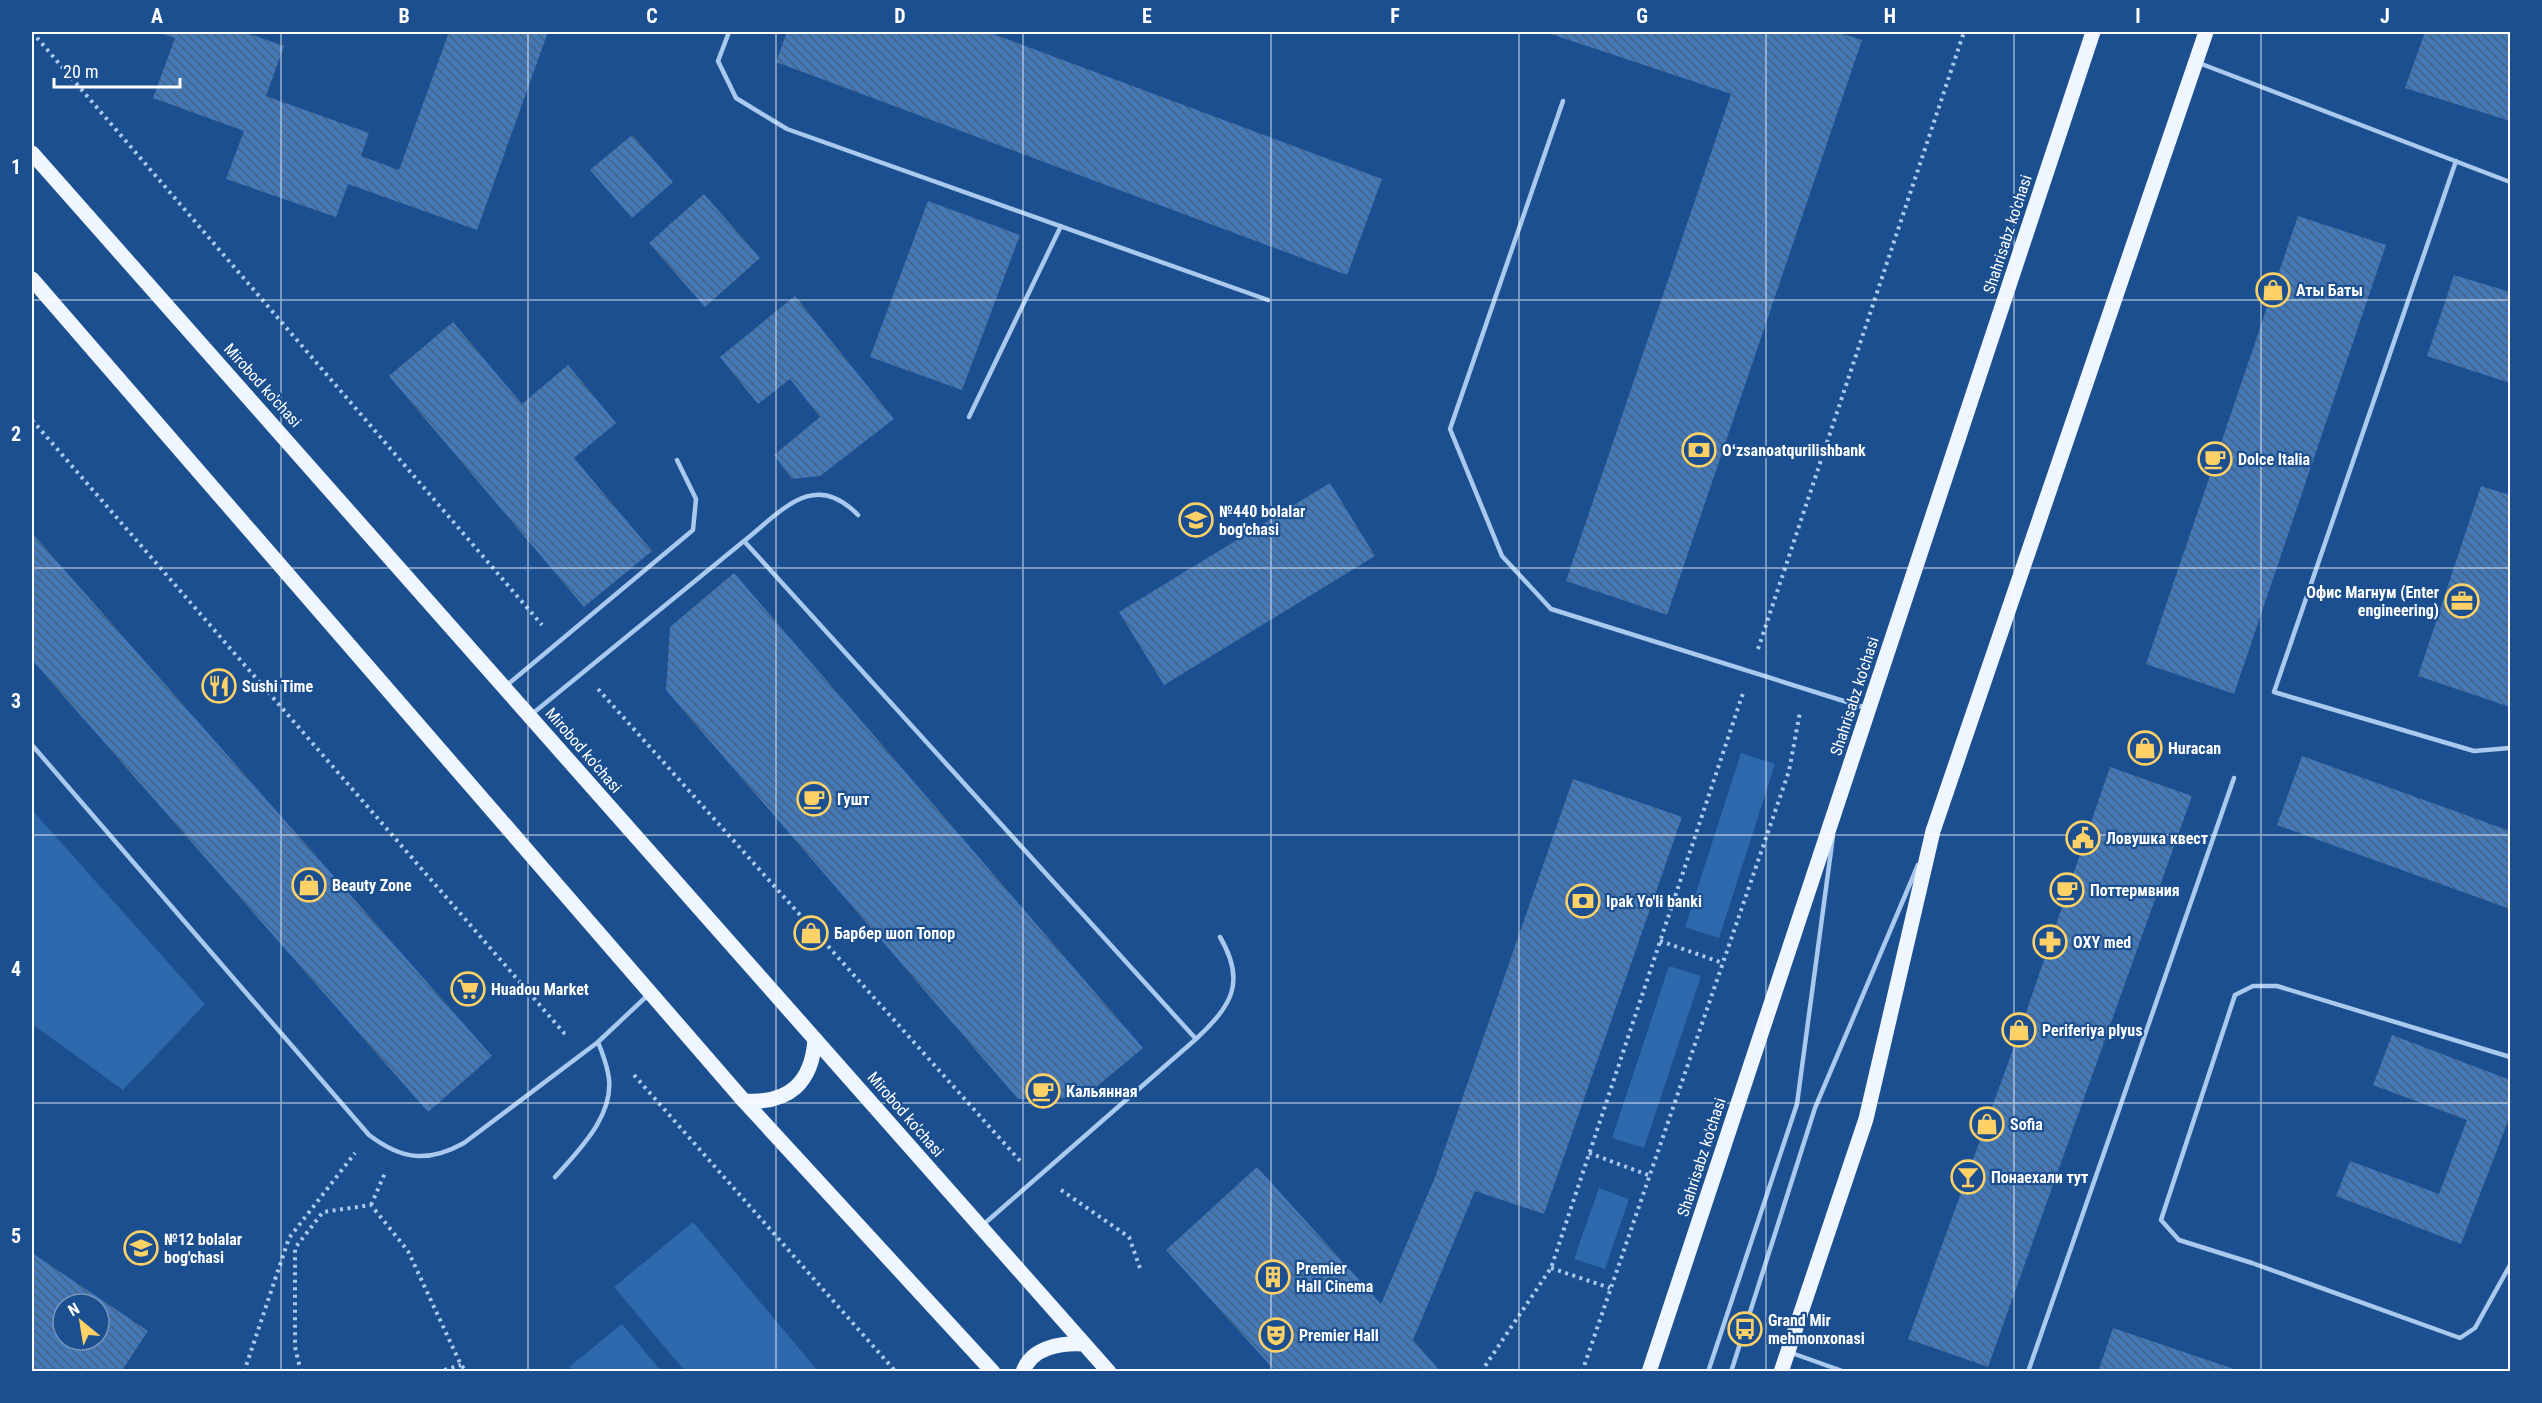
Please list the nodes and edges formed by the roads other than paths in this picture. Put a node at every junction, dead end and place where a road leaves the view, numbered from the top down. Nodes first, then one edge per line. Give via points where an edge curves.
1 (729, 32) edge
2 (2093, 32) edge
3 (2206, 32) edge
4 (2196, 62) junction
5 (1563, 101) dead end
6 (32, 153) edge
7 (2456, 161) junction
8 (2511, 182) edge
9 (1061, 226) junction
10 (32, 279) edge
11 (1268, 300) dead end
12 (969, 417) dead end
13 (677, 460) dead end
14 (858, 514) dead end
15 (744, 541) junction
16 (505, 686) junction
17 (1868, 709) junction
18 (530, 715) junction
19 (32, 745) edge
20 (2511, 748) edge
21 (2234, 778) dead end
22 (1839, 798) junction
23 (1933, 831) junction
24 (1220, 937) dead end
25 (650, 993) junction
26 (815, 1039) junction
27 (1196, 1039) junction
28 (598, 1042) junction
29 (2511, 1057) edge
30 (744, 1101) junction
31 (555, 1177) dead end
32 (981, 1227) junction
33 (2511, 1265) edge
34 (1083, 1344) junction
35 (1787, 1351) junction
36 (993, 1371) edge
37 (1023, 1371) edge
38 (1109, 1371) edge
39 (1649, 1371) edge
40 (1708, 1371) edge
41 (1731, 1371) edge
42 (1781, 1371) edge
43 (1845, 1371) edge
44 (2028, 1371) edge

1 - 9 lane via 718,61 736,98 787,129
2 - 17 main road, Shahrisabz ko'chasi
3 - 4 main road
4 - 7 lane
4 - 23 main road
5 - 17 lane via 1450,429 1502,556 1551,609
6 - 16 main road, Mirobod ko'chasi
7 - 8 lane
7 - 20 lane via 2274,692 2474,752
9 - 11 lane
9 - 12 lane
10 - 25 main road
13 - 16 lane via 696,499 693,530
14 - 15 lane via 838,498 811,494 795,500
15 - 18 lane
15 - 27 lane
16 - 18 main road, Mirobod ko'chasi
17 - 22 main road, Shahrisabz ko'chasi
18 - 26 main road, Mirobod ko'chasi
19 - 28 lane via 369,1135 395,1151 426,1158 452,1149
21 - 44 lane
22 - 39 main road, Shahrisabz ko'chasi
22 - 40 lane via 1797,1104
23 - 35 main road via 1866,1119
23 - 41 lane via 1815,1108
24 - 27 lane via 1232,967 1232,988 1225,1009
25 - 28 lane
25 - 30 main road
26 - 30 main road via 811,1068 795,1089 771,1100
26 - 32 main road, Mirobod ko'chasi
27 - 32 lane
28 - 31 lane via 609,1075 607,1105 585,1145
29 - 33 lane via 2277,986 2253,986 2235,995 2161,1220 2179,1240 2460,1338 2475,1328
30 - 36 main road
32 - 34 main road, Mirobod ko'chasi
34 - 37 main road via 1044,1349 1034,1355
34 - 38 main road, Mirobod ko'chasi
35 - 42 main road
35 - 43 lane

